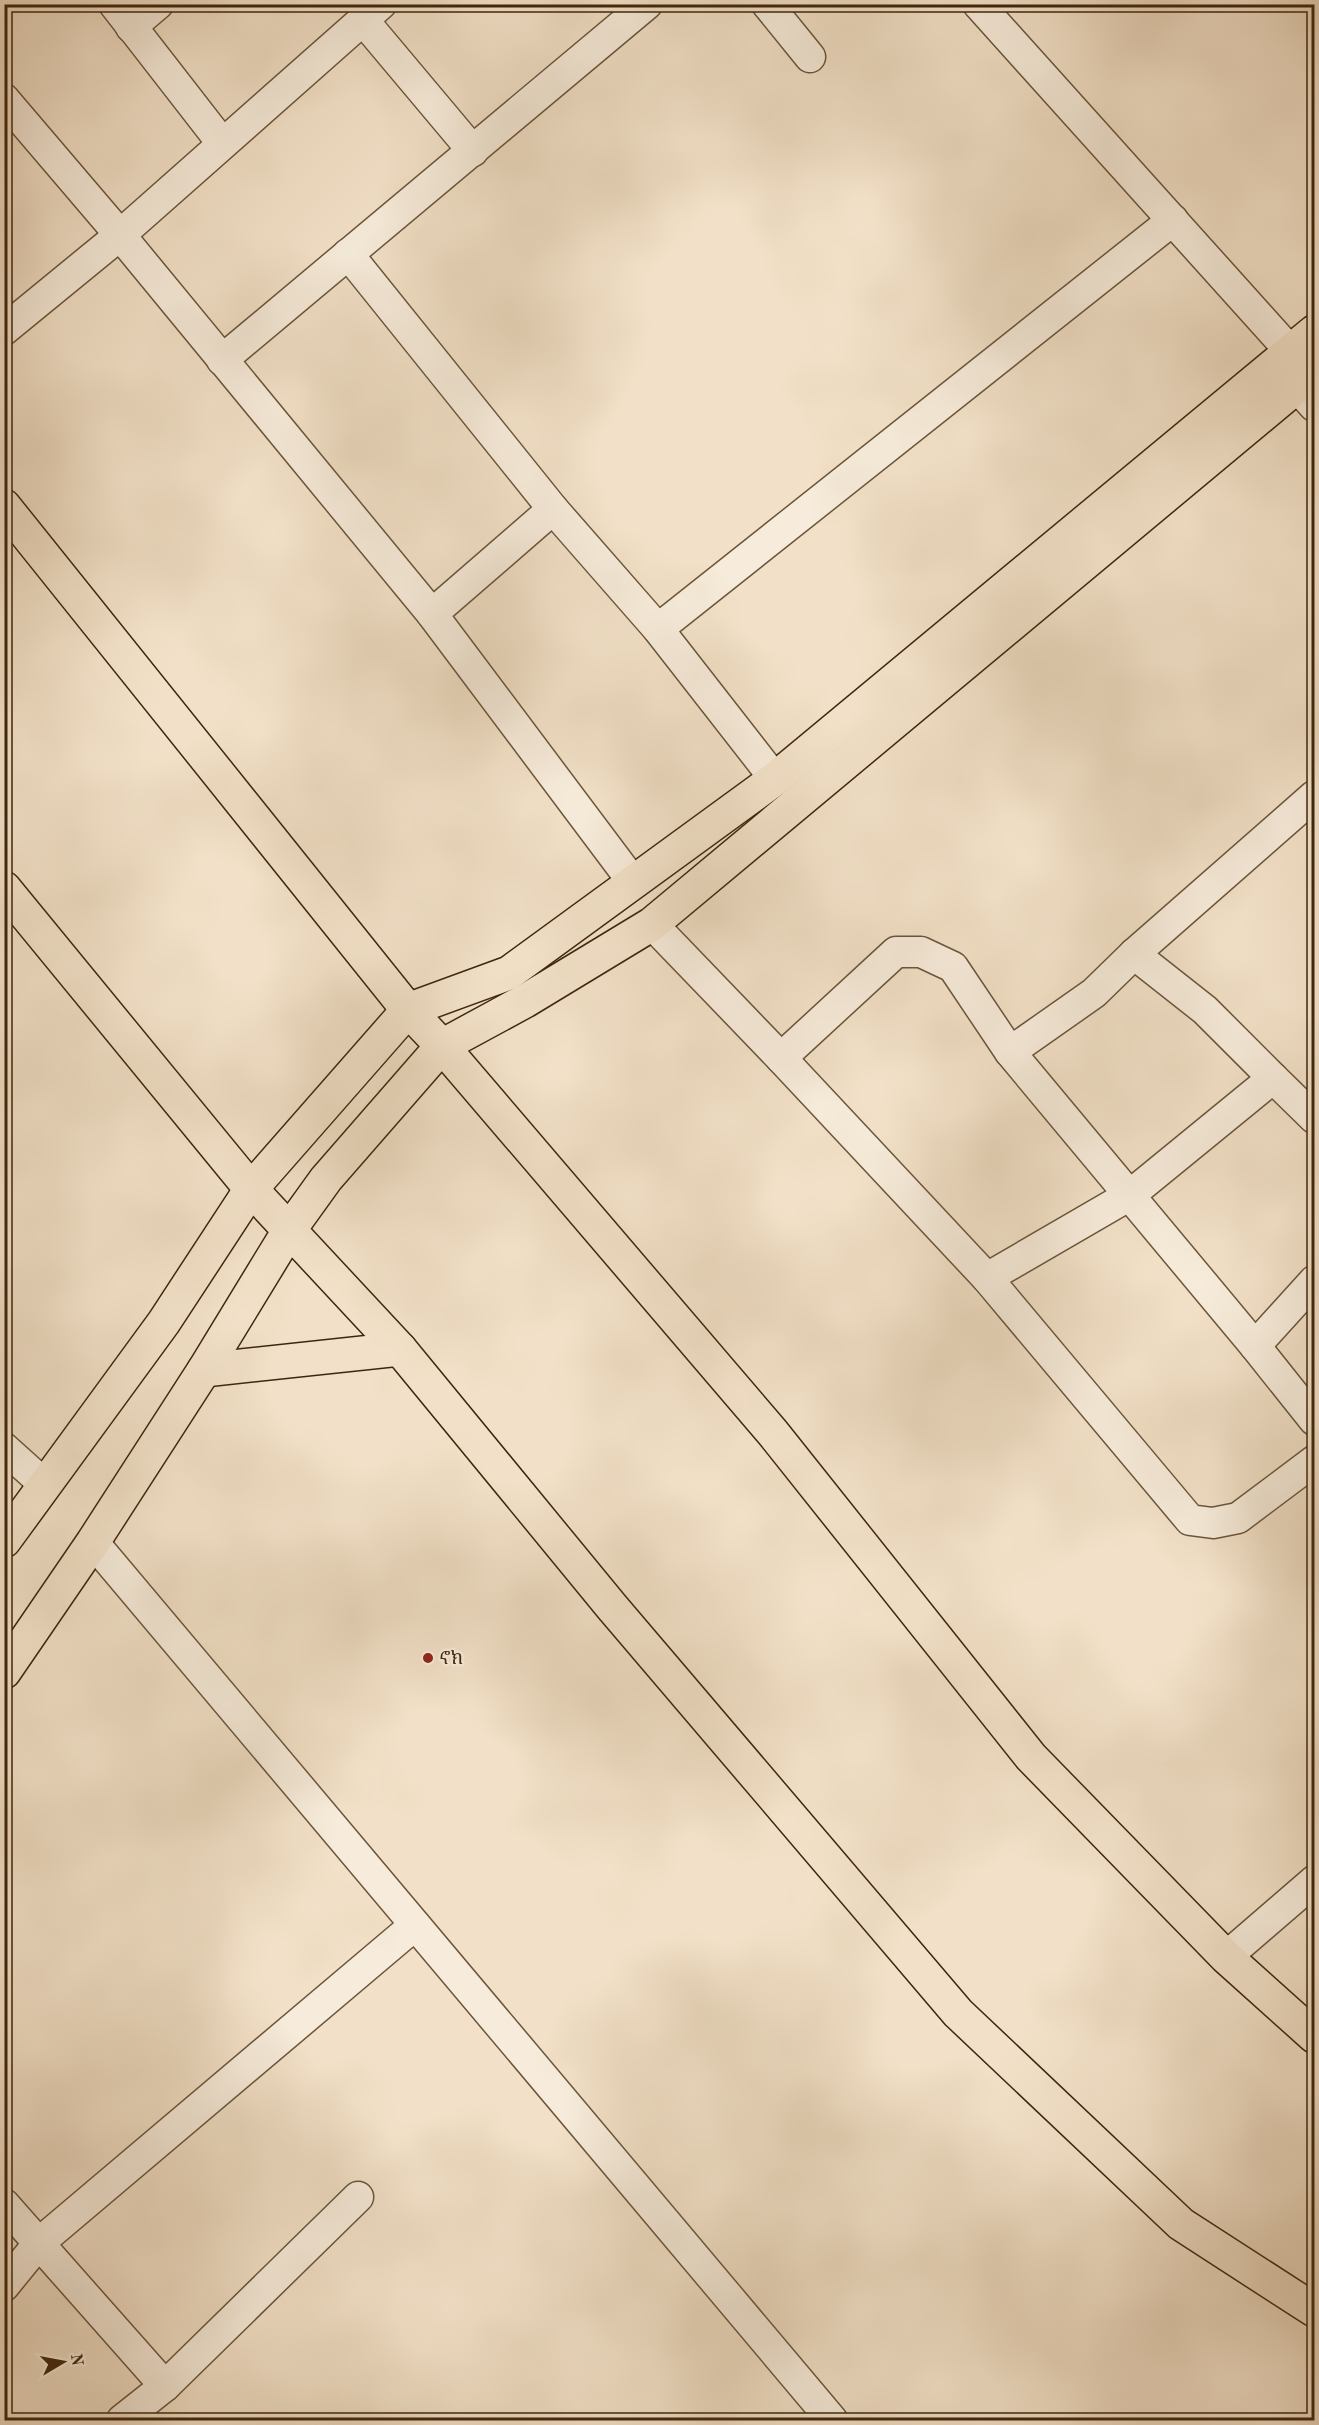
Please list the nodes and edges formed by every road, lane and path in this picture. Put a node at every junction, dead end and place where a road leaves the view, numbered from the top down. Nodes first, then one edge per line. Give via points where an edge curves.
1 (158, 4) edge
2 (647, 4) edge
3 (767, 4) edge
4 (978, 4) edge
5 (372, 12) edge
6 (122, 16) edge
7 (810, 57) dead end
8 (4, 99) edge
9 (222, 143) junction
10 (473, 151) junction
11 (1173, 220) junction
12 (120, 235) junction
13 (348, 254) junction
14 (4, 330) edge
15 (222, 360) junction
16 (1306, 370) edge
17 (4, 506) edge
18 (553, 509) junction
19 (432, 614) junction
20 (658, 629) junction
21 (775, 779) junction
22 (1314, 796) edge
23 (633, 882) junction
24 (4, 888) edge
25 (652, 924) junction
26 (1134, 954) junction
27 (408, 1010) junction
28 (442, 1046) junction
29 (1010, 1052) junction
30 (781, 1058) junction
31 (1273, 1078) junction
32 (1314, 1118) edge
33 (251, 1189) junction
34 (1130, 1195) junction
35 (290, 1229) junction
36 (987, 1278) junction
37 (1314, 1281) edge
38 (1256, 1346) junction
39 (400, 1349) junction
40 (204, 1371) junction
41 (1314, 1420) edge
42 (4, 1448) edge
43 (1314, 1461) edge
44 (44, 1484) junction
45 (4, 1541) edge
46 (93, 1542) junction
47 (4, 1672) edge
48 (1314, 1881) edge
49 (415, 1925) junction
50 (1226, 1956) junction
51 (1314, 2036) edge
52 (358, 2197) dead end
53 (4, 2204) edge
54 (39, 2243) junction
55 (4, 2286) edge
56 (1314, 2310) edge
57 (165, 2386) junction
58 (122, 2421) edge
59 (832, 2421) edge

1 - 6 street
2 - 10 street
3 - 7 street
4 - 11 street
5 - 9 street
5 - 10 street
6 - 9 street
8 - 12 street
9 - 12 street
10 - 13 street
11 - 16 street
11 - 20 street
12 - 14 street
12 - 15 street
13 - 15 street
13 - 18 street
15 - 19 street
16 - 21 main road
16 - 25 main road
17 - 27 main road
18 - 19 street
18 - 20 street
19 - 23 street
20 - 21 street
21 - 23 main road
22 - 26 street
23 - 27 main road via 509,973
24 - 33 main road
25 - 28 main road
25 - 30 street
26 - 29 street via 1094,993
26 - 31 street via 1204,1010
27 - 28 main road
27 - 33 main road
28 - 35 main road via 326,1179
28 - 50 main road via 773,1433 1031,1757
29 - 30 street via 953,967 921,952 896,952
29 - 34 street
30 - 36 street
31 - 32 street
31 - 34 street
33 - 35 main road
33 - 44 main road via 164,1322
34 - 36 street
34 - 38 street
35 - 39 main road
35 - 40 main road
36 - 43 street via 1190,1520 1213,1523 1238,1518
37 - 38 street
38 - 41 street
39 - 40 main road
39 - 56 main road via 620,1616 958,2013 1180,2224
40 - 46 main road
42 - 44 street
44 - 45 main road
46 - 47 main road
46 - 49 street
48 - 50 street
49 - 54 street
49 - 59 street
50 - 51 main road
52 - 57 street
53 - 54 street
54 - 55 street
54 - 57 street
57 - 58 street

